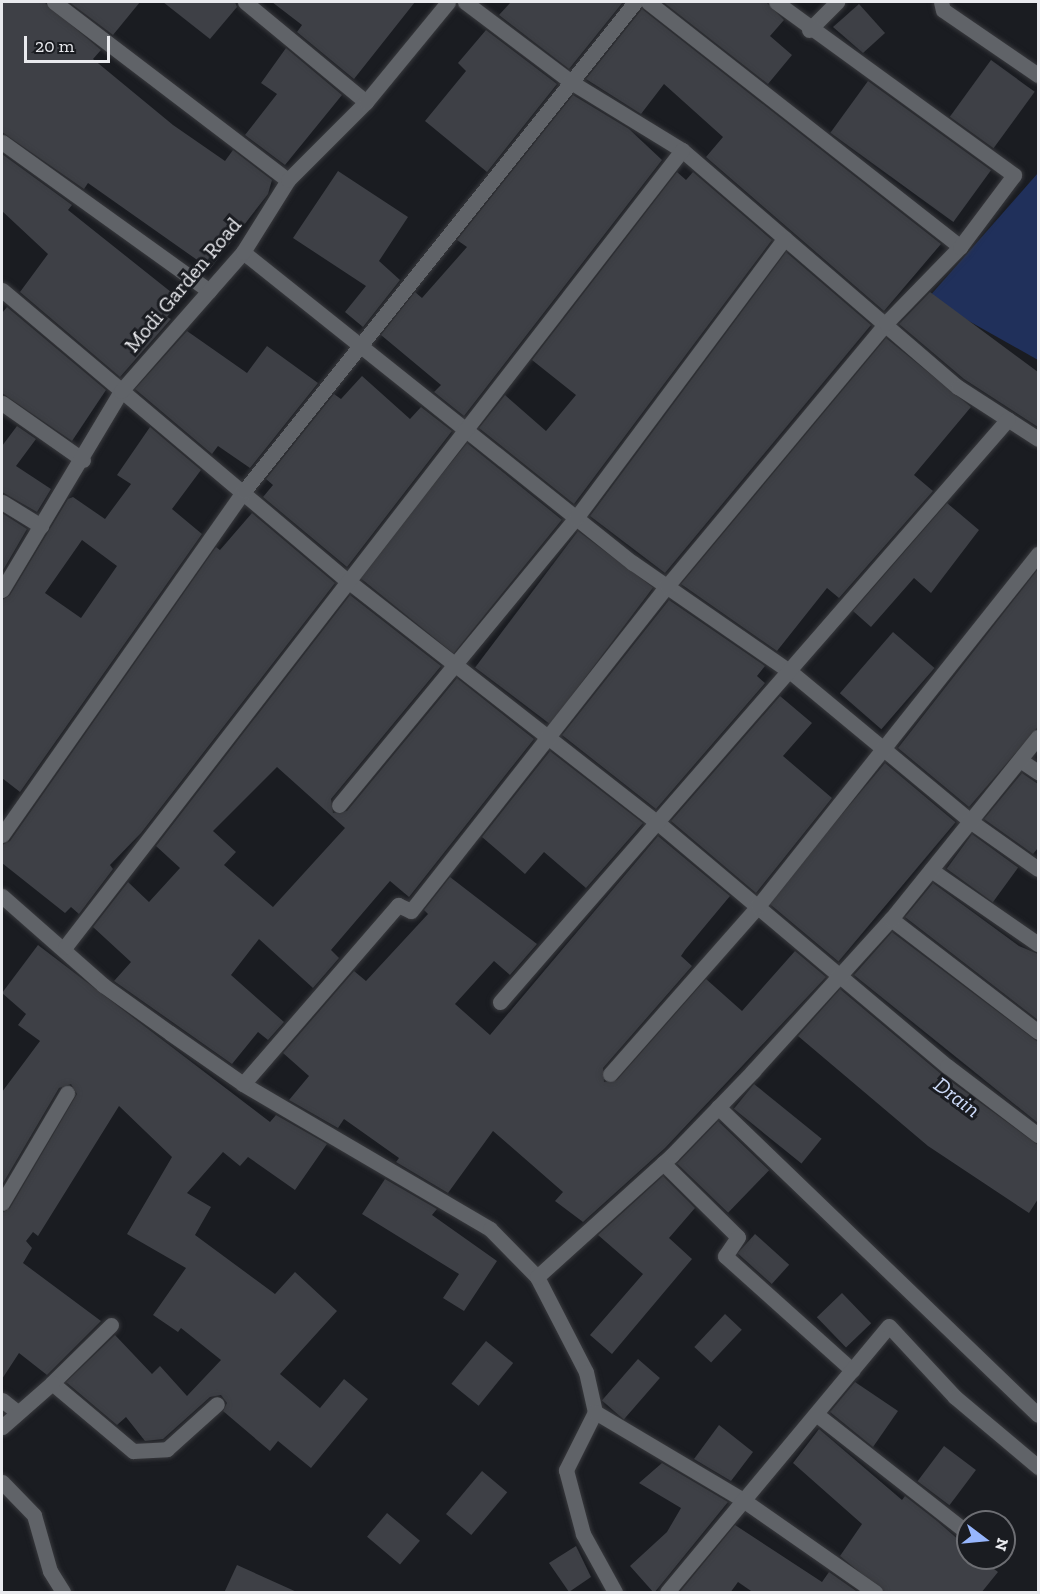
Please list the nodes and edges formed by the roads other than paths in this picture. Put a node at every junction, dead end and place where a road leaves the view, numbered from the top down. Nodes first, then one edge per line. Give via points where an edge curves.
1 (54, 2) edge
2 (245, 2) edge
3 (448, 2) edge
4 (465, 2) edge
5 (635, 2) edge
6 (648, 2) edge
7 (776, 2) edge
8 (837, 2) edge
9 (941, 2) edge
10 (809, 30) junction
11 (1038, 75) edge
12 (571, 82) junction
13 (366, 102) junction
14 (2, 141) edge
15 (682, 150) junction
16 (288, 180) junction
17 (785, 238) junction
18 (960, 247) junction
19 (243, 252) junction
20 (2, 290) edge
21 (209, 291) junction
22 (885, 323) junction
23 (360, 343) junction
24 (121, 391) junction
25 (2, 403) edge
26 (1008, 419) junction
27 (465, 432) junction
28 (1038, 439) edge
29 (82, 460) junction
30 (244, 491) junction
31 (2, 502) edge
32 (576, 518) junction
33 (41, 526) junction
34 (1038, 554) edge
35 (348, 581) junction
36 (668, 586) junction
37 (2, 590) edge
38 (456, 660) junction
39 (792, 674) junction
40 (545, 737) junction
41 (1038, 737) edge
42 (881, 747) junction
43 (1020, 760) junction
44 (1038, 772) edge
45 (339, 805) dead end
46 (970, 821) junction
47 (657, 822) junction
48 (2, 835) edge
49 (1038, 869) edge
50 (932, 870) junction
51 (2, 896) edge
52 (758, 906) junction
53 (891, 919) junction
54 (1038, 944) edge
55 (65, 947) junction
56 (843, 973) junction
57 (500, 1002) dead end
58 (1038, 1032) edge
59 (610, 1074) dead end
60 (243, 1084) junction
61 (67, 1092) dead end
62 (718, 1107) junction
63 (1038, 1135) edge
64 (663, 1163) junction
65 (2, 1203) edge
66 (537, 1277) junction
67 (111, 1325) dead end
68 (852, 1370) junction
69 (52, 1383) junction
70 (2, 1400) edge
71 (217, 1404) dead end
72 (16, 1411) junction
73 (595, 1412) junction
74 (816, 1414) junction
75 (1038, 1415) edge
76 (2, 1426) edge
77 (1038, 1467) edge
78 (2, 1482) edge
79 (743, 1500) junction
80 (956, 1524) edge
81 (63, 1593) edge
82 (615, 1593) edge
83 (667, 1593) edge
84 (875, 1593) edge

1 - 16 street
2 - 13 street
3 - 13 street, Modi Garden Road
4 - 12 street
5 - 12 street
6 - 18 street
7 - 10 street
8 - 10 street
9 - 11 street via 943,10
10 - 18 street via 1014,175
12 - 15 street
12 - 23 street
13 - 16 street, Modi Garden Road
14 - 21 street
15 - 17 street
15 - 27 street
16 - 19 street, Modi Garden Road
17 - 22 street
17 - 32 street
18 - 22 street
19 - 21 street, Modi Garden Road
19 - 23 street
20 - 24 street
21 - 24 street, Modi Garden Road
22 - 26 street via 958,387
22 - 36 street
23 - 27 street
23 - 30 street
24 - 29 street, Modi Garden Road
24 - 30 street
25 - 29 street
26 - 28 street
26 - 39 street
27 - 32 street
27 - 35 street
29 - 33 street, Modi Garden Road
30 - 35 street
30 - 48 street
31 - 33 street
32 - 36 street
32 - 38 street
33 - 37 street, Modi Garden Road
34 - 42 street
35 - 38 street
35 - 55 street
36 - 39 street
36 - 40 street
38 - 40 street
38 - 45 street
39 - 42 street
39 - 47 street
40 - 47 street
40 - 60 street via 411,911 398,905
41 - 43 street
42 - 46 street
42 - 52 street
43 - 44 street
43 - 46 street
46 - 49 street
46 - 50 street
47 - 52 street
47 - 57 street
50 - 53 street
50 - 54 street
51 - 55 street
52 - 56 street
52 - 59 street
53 - 56 street
53 - 58 street
55 - 60 street via 103,985
56 - 62 street
56 - 63 street via 947,1066
60 - 66 street via 490,1229
61 - 65 street
62 - 64 street
62 - 75 street
64 - 66 street
64 - 68 street via 738,1237 725,1256
66 - 73 street via 586,1372
67 - 69 street
68 - 74 street
68 - 77 street via 889,1326 955,1397
69 - 71 street via 133,1451 167,1449
69 - 72 street
70 - 72 street
72 - 76 street
73 - 79 street
73 - 82 street via 566,1470 583,1534
74 - 79 street
74 - 80 street
78 - 81 street via 33,1515 50,1571
79 - 83 street
79 - 84 street

